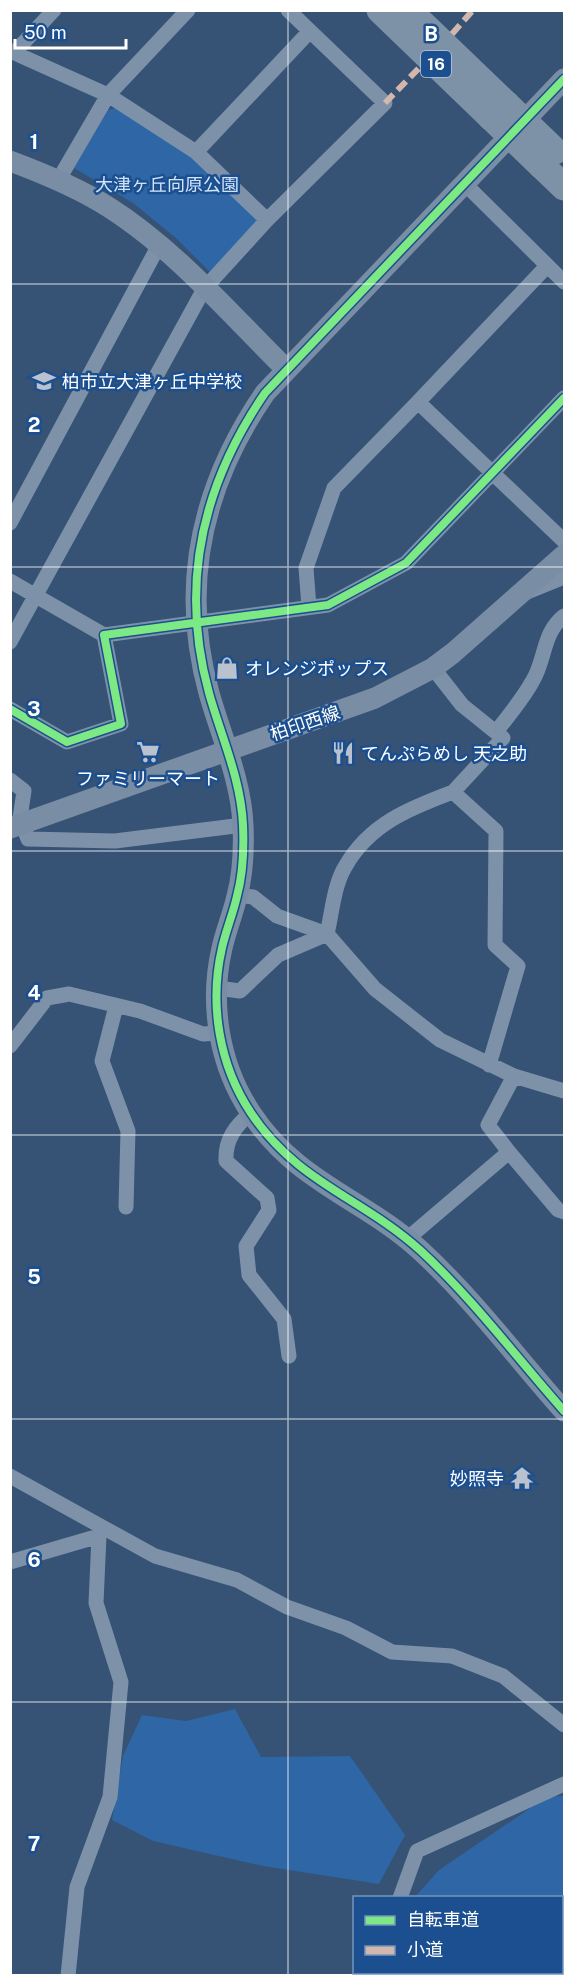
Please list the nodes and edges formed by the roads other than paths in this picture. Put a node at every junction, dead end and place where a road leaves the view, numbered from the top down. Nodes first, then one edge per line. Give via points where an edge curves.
1 (54, 10) edge
2 (188, 10) edge
3 (288, 10) edge
4 (380, 10) edge
5 (408, 10) edge
6 (310, 31) junction
7 (12, 52) edge
8 (564, 79) edge
9 (108, 95) junction
10 (499, 111) junction
11 (196, 152) junction
12 (553, 159) edge
13 (10, 161) edge
14 (59, 179) junction
15 (465, 184) junction
16 (564, 188) edge
17 (267, 220) junction
18 (159, 245) junction
19 (547, 266) junction
20 (564, 282) edge
21 (204, 289) junction
22 (287, 370) junction
23 (564, 398) edge
24 (418, 402) junction
25 (494, 473) junction
26 (10, 523) edge
27 (564, 541) edge
28 (564, 555) edge
29 (564, 577) edge
30 (10, 581) edge
31 (522, 595) junction
32 (35, 596) junction
33 (309, 607) junction
34 (564, 616) edge
35 (196, 621) junction
36 (104, 635) junction
37 (10, 642) edge
38 (433, 668) junction
39 (10, 709) edge
40 (496, 732) junction
41 (227, 751) junction
42 (10, 780) edge
43 (453, 792) junction
44 (243, 825) junction
45 (16, 826) edge
46 (238, 895) junction
47 (327, 934) junction
48 (217, 988) junction
49 (116, 1006) junction
50 (219, 1033) junction
51 (10, 1046) edge
52 (489, 1065) junction
53 (514, 1076) junction
54 (564, 1091) edge
55 (251, 1113) junction
56 (509, 1152) junction
57 (126, 1207) dead end
58 (564, 1212) edge
59 (407, 1239) junction
60 (289, 1356) dead end
61 (564, 1411) edge
62 (10, 1476) edge
63 (101, 1532) junction
64 (10, 1562) edge
65 (564, 1725) edge
66 (564, 1784) edge
67 (401, 1896) edge
68 (68, 1976) edge

1 - 7 street
2 - 9 street
3 - 6 street
4 - 10 highway, 16
5 - 10 highway, 16
6 - 11 street
6 - 17 street via 385,104
7 - 9 street
8 - 15 street
9 - 11 street
9 - 14 street
10 - 12 highway, 16, bridge
11 - 17 street
12 - 16 highway, 16
13 - 14 street
14 - 18 street via 110,208
15 - 19 street
15 - 22 street
17 - 21 street
18 - 21 street
18 - 26 street
19 - 20 street
19 - 24 street
21 - 22 street
21 - 32 street
22 - 35 street via 246,420 212,492 197,565
23 - 25 street
24 - 25 street
24 - 33 street via 334,488 306,568
25 - 27 street
25 - 33 street via 406,563 328,605
28 - 31 street, 柏印西線
29 - 31 street
30 - 32 street
31 - 38 street, 柏印西線
32 - 36 street
32 - 37 street
33 - 35 street
34 - 40 street via 549,633 533,681
35 - 36 street
35 - 41 street via 204,673
36 - 39 street via 122,724 67,742
38 - 40 street via 462,705
38 - 41 street, 柏印西線 via 375,698
40 - 43 street via 503,738
41 - 44 street
41 - 45 street, 柏印西線
42 - 45 street via 24,791
43 - 47 street via 403,811 375,830 345,867
43 - 52 street via 496,831 495,945 518,966
44 - 45 street via 115,841 39,841 28,839
44 - 46 street
46 - 47 street via 253,897 277,916
46 - 48 street via 222,944
47 - 48 street via 279,956 240,991
47 - 52 street via 359,973 401,1012 440,1040
48 - 50 street
49 - 50 street via 203,1034
49 - 51 street via 69,994 47,998
49 - 57 street via 102,1061 128,1131
50 - 55 street via 233,1079
52 - 53 street
53 - 54 street
53 - 56 street via 488,1125
55 - 59 street via 290,1160
55 - 60 street via 239,1122 225,1146 226,1161 267,1198 269,1210 246,1246 249,1275 284,1319
56 - 58 street via 558,1210
56 - 59 street
59 - 61 street via 448,1278
62 - 63 street
63 - 64 street
63 - 65 street via 155,1556 237,1580 287,1607 346,1628 392,1652 452,1656 503,1676
63 - 68 street via 96,1603 121,1682 110,1797 77,1887
66 - 67 street via 417,1851

